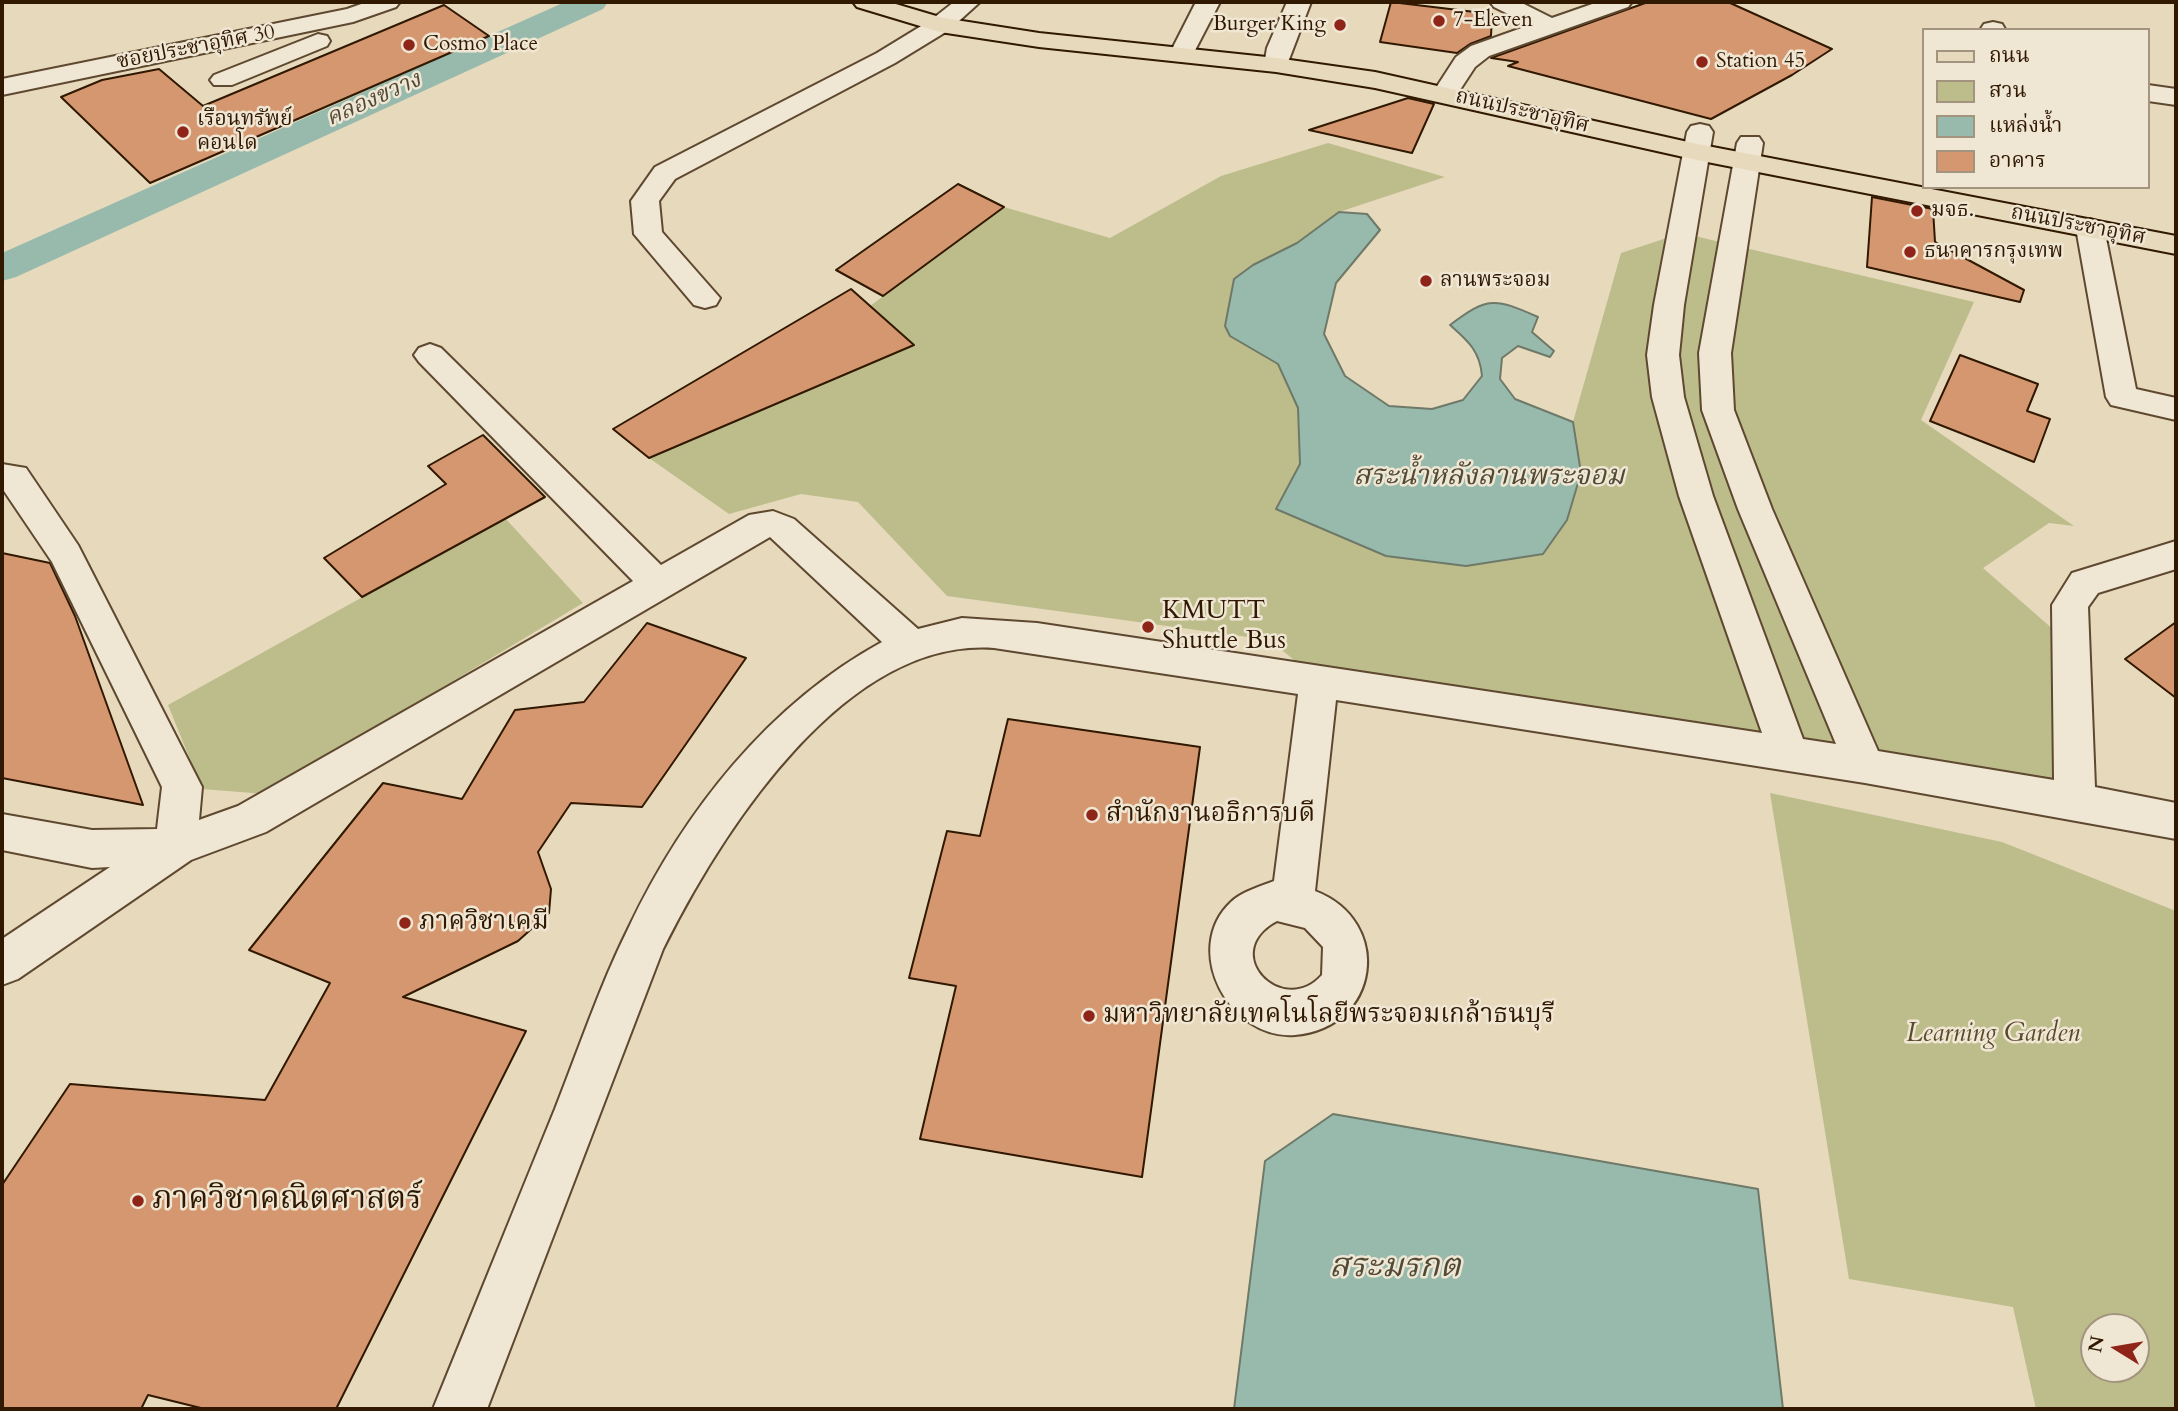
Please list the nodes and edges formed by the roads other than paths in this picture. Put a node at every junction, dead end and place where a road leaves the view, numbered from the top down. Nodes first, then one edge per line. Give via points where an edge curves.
1 (388, 2) edge
2 (865, 2) edge
3 (1208, 2) edge
4 (1299, 2) edge
5 (1502, 2) edge
6 (1620, 2) edge
7 (950, 10) edge
8 (353, 15) junction
9 (1552, 27) junction
10 (1185, 47) junction
11 (1278, 57) junction
12 (223, 80) dead end
13 (1450, 85) junction
14 (2, 87) edge
15 (2150, 93) edge
16 (2176, 97) edge
17 (1699, 142) junction
18 (1748, 152) junction
19 (1923, 177) edge
20 (1987, 189) edge
21 (2176, 225) edge
22 (2090, 228) junction
23 (2176, 245) edge
24 (705, 298) dead end
25 (430, 355) dead end
26 (2176, 409) edge
27 (2, 476) edge
28 (2176, 555) edge
29 (658, 583) junction
30 (910, 645) junction
31 (1319, 681) junction
32 (1789, 755) junction
33 (1865, 766) junction
34 (2075, 801) junction
35 (2176, 821) edge
36 (2, 832) edge
37 (176, 847) junction
38 (1293, 901) dead end
39 (2, 964) edge
40 (460, 1409) edge

1 - 8 street, ซอยประชาอุทิศ 30
2 - 7 main road, ถนนประชาอุทิศ
3 - 10 street
4 - 11 street
5 - 9 street
6 - 9 street
7 - 10 main road, ถนนประชาอุทิศ via 1039,40
7 - 24 street via 886,58 666,173 645,201 648,234
8 - 12 street via 326,38
8 - 14 street, ซอยประชาอุทิศ 30
9 - 13 street via 1480,51 1465,62
10 - 11 main road, ถนนประชาอุทิศ
11 - 13 main road, ถนนประชาอุทิศ
13 - 17 main road, ถนนประชาอุทิศ
15 - 16 street
17 - 18 main road, ถนนประชาอุทิศ
17 - 32 street via 1663,355 1668,397 1696,496
18 - 19 main road, ถนนประชาอุทิศ
18 - 22 main road, ถนนประชาอุทิศ
18 - 33 street via 1715,353 1718,410 1755,509
20 - 21 main road, ถนนประชาอุทิศ
22 - 23 main road, ถนนประชาอุทิศ
22 - 26 street via 2122,397
25 - 29 street
27 - 37 street via 13,477 66,555 182,788
28 - 34 street via 2085,583 2070,605
29 - 30 street via 761,524 773,524
29 - 37 street via 253,819
30 - 31 street via 953,633 1037,638
30 - 40 street via 845,683 765,758 730,798 667,892
31 - 32 street
31 - 38 street
32 - 33 street
33 - 34 street
34 - 35 street
36 - 37 street via 92,849
37 - 39 street

